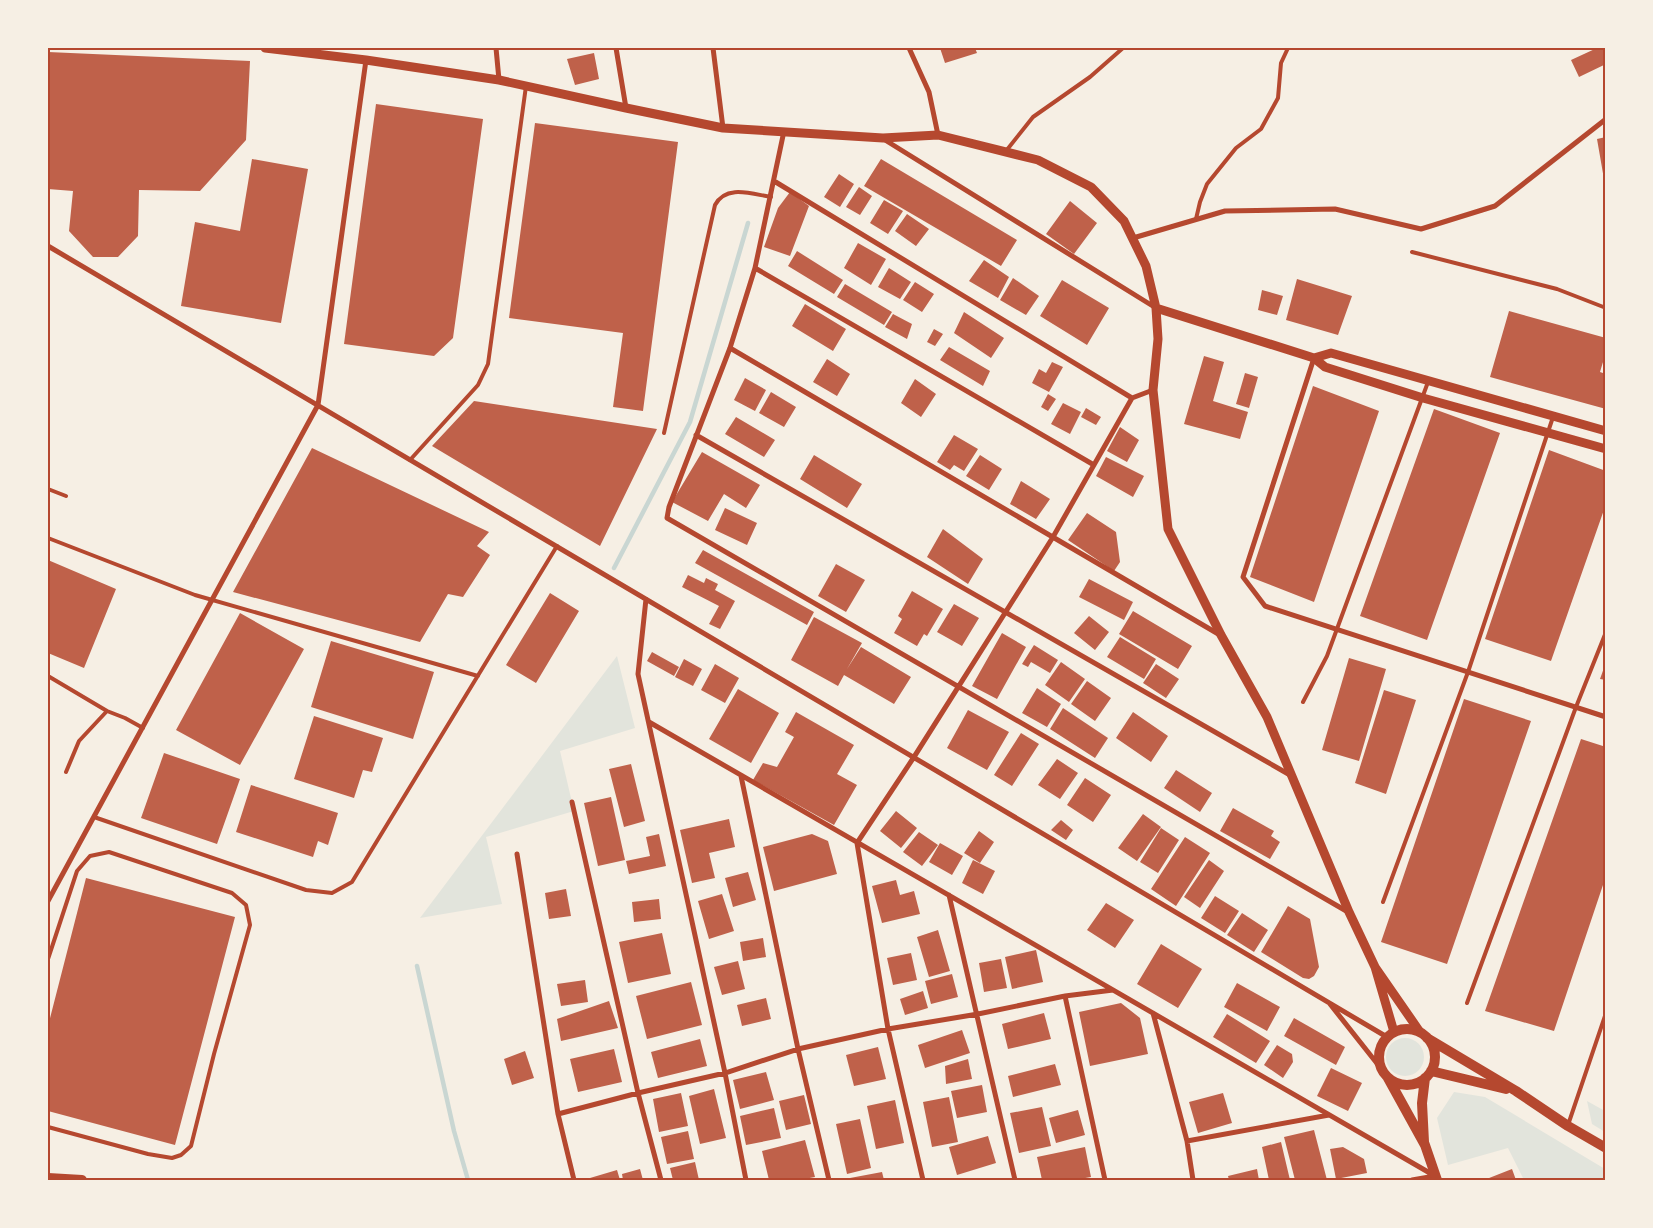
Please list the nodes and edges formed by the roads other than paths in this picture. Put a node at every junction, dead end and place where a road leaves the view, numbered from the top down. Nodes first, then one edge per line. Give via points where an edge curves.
1 (265, 48) edge
2 (276, 48) edge
3 (496, 48) edge
4 (616, 48) edge
5 (713, 48) edge
6 (909, 48) edge
7 (1123, 48) edge
8 (1288, 48) edge
9 (366, 60) junction
10 (499, 80) junction
11 (526, 86) junction
12 (626, 108) junction
13 (1606, 119) edge
14 (723, 128) junction
15 (784, 131) junction
16 (938, 136) junction
17 (882, 138) junction
18 (1006, 152) junction
19 (774, 181) junction
20 (771, 197) junction
21 (1196, 220) junction
22 (1132, 238) junction
23 (48, 246) edge
24 (1412, 252) dead end
25 (755, 268) junction
26 (1156, 308) junction
27 (1606, 308) edge
28 (730, 348) junction
29 (1314, 358) junction
30 (1428, 382) junction
31 (1153, 390) junction
32 (1132, 398) junction
33 (1423, 398) junction
34 (318, 405) junction
35 (1553, 417) junction
36 (1606, 431) edge
37 (1549, 432) junction
38 (664, 433) dead end
39 (696, 435) junction
40 (1606, 448) edge
41 (410, 460) junction
42 (1094, 465) junction
43 (48, 489) edge
44 (66, 496) dead end
45 (1053, 537) junction
46 (48, 538) edge
47 (557, 546) junction
48 (214, 599) junction
49 (646, 599) junction
50 (1006, 613) junction
51 (1336, 630) junction
52 (1606, 632) edge
53 (1220, 635) junction
54 (1468, 672) junction
55 (48, 676) edge
56 (478, 676) junction
57 (958, 686) junction
58 (1303, 702) dead end
59 (1576, 707) junction
60 (107, 711) junction
61 (1606, 717) edge
62 (648, 722) junction
63 (143, 728) junction
64 (914, 757) junction
65 (66, 772) dead end
66 (741, 776) junction
67 (1292, 776) junction
68 (572, 802) dead end
69 (94, 817) junction
70 (857, 842) junction
71 (516, 854) dead end
72 (949, 896) junction
73 (48, 900) edge
74 (1383, 902) dead end
75 (1349, 912) junction
76 (48, 959) edge
77 (1375, 967) junction
78 (1113, 990) junction
79 (1065, 996) junction
80 (1326, 1000) junction
81 (1467, 1003) dead end
82 (1153, 1013) junction
83 (1606, 1013) edge
84 (978, 1014) junction
85 (888, 1029) junction
86 (1391, 1035) junction
87 (1424, 1035) junction
88 (798, 1049) junction
89 (724, 1073) junction
90 (1385, 1074) junction
91 (1428, 1075) junction
92 (1516, 1091) junction
93 (638, 1093) junction
94 (558, 1114) junction
95 (1329, 1115) junction
96 (1568, 1126) junction
97 (48, 1128) edge
98 (1187, 1141) junction
99 (1425, 1146) junction
100 (1606, 1148) edge
101 (48, 1178) edge
102 (1436, 1178) edge
103 (82, 1180) edge
104 (574, 1180) edge
105 (661, 1180) edge
106 (746, 1180) edge
107 (829, 1180) edge
108 (923, 1180) edge
109 (1015, 1180) edge
110 (1105, 1180) edge
111 (1193, 1180) edge
112 (1412, 1180) edge

1 - 2 street
2 - 9 street
3 - 10 street
4 - 12 street
5 - 14 street
6 - 16 street via 929,92
7 - 18 lane via 1090,77 1033,117
8 - 21 lane via 1281,63 1278,98 1261,129 1236,148 1208,184
9 - 10 street
9 - 34 street
10 - 11 street
11 - 12 street
11 - 41 lane via 488,364 478,385
12 - 14 street
13 - 21 street via 1495,206 1421,228 1335,208 1226,211
14 - 15 street
15 - 17 street
15 - 19 street
16 - 17 street
16 - 18 street
17 - 26 street
18 - 22 street via 1038,160 1091,186 1124,221
19 - 20 street
19 - 32 street
20 - 25 street
20 - 38 lane via 734,191 721,197 715,205
21 - 22 street
22 - 26 street via 1146,266
23 - 34 street
24 - 27 lane via 1557,289
25 - 28 street
25 - 42 street
26 - 29 street
26 - 31 street via 1158,338
28 - 39 street
28 - 45 street
29 - 30 street via 1331,353
29 - 33 street via 1325,367
29 - 51 street via 1243,577 1265,606
30 - 33 lane
30 - 35 street
31 - 32 street
31 - 53 street via 1168,529
32 - 42 street
33 - 37 street
33 - 51 lane
34 - 41 street
34 - 48 street
35 - 36 street
35 - 37 lane
37 - 40 street
37 - 54 lane
39 - 50 street
39 - 57 street via 667,518
41 - 47 street
42 - 45 street
43 - 44 lane
45 - 50 street
45 - 53 street
46 - 48 lane
47 - 49 street
47 - 56 lane
48 - 56 lane
48 - 63 street
49 - 62 street via 638,674
49 - 64 street
50 - 57 street
50 - 67 street
51 - 54 street
51 - 58 lane via 1327,656
52 - 59 lane
53 - 67 street via 1267,717
54 - 59 street
54 - 74 lane
55 - 60 lane
56 - 69 lane via 352,882 332,893 306,890
57 - 64 street
57 - 75 street
59 - 61 street
59 - 81 lane
60 - 63 lane
60 - 65 lane via 79,741
62 - 66 street
62 - 89 street
63 - 69 street
64 - 70 street
64 - 80 street
66 - 70 street
66 - 88 street
67 - 75 street
68 - 93 street
69 - 73 street
70 - 72 street
70 - 85 street
71 - 94 street
72 - 78 street
72 - 84 street
75 - 77 street
76 - 97 lane via 78,871 90,856 109,852 232,893 246,905 250,925 190,1146 172,1158
77 - 86 street
77 - 87 street
78 - 79 street
78 - 82 street
79 - 84 street
79 - 110 street
80 - 86 street
80 - 90 street
82 - 95 street
82 - 98 street
83 - 96 lane
84 - 85 street
84 - 109 street
85 - 88 street
85 - 108 street
86 - 87 main road via 1412,1029
86 - 90 main road via 1379,1053
87 - 91 main road via 1435,1054
87 - 92 main road
88 - 89 street
88 - 107 street
89 - 93 street
89 - 106 street
90 - 91 main road via 1410,1085
90 - 99 main road
91 - 92 main road
91 - 99 main road via 1422,1103
92 - 96 main road
93 - 94 street
93 - 105 street
94 - 104 street
95 - 98 street
95 - 102 street
96 - 100 main road
98 - 111 street
99 - 102 main road
101 - 103 main road
102 - 112 street

